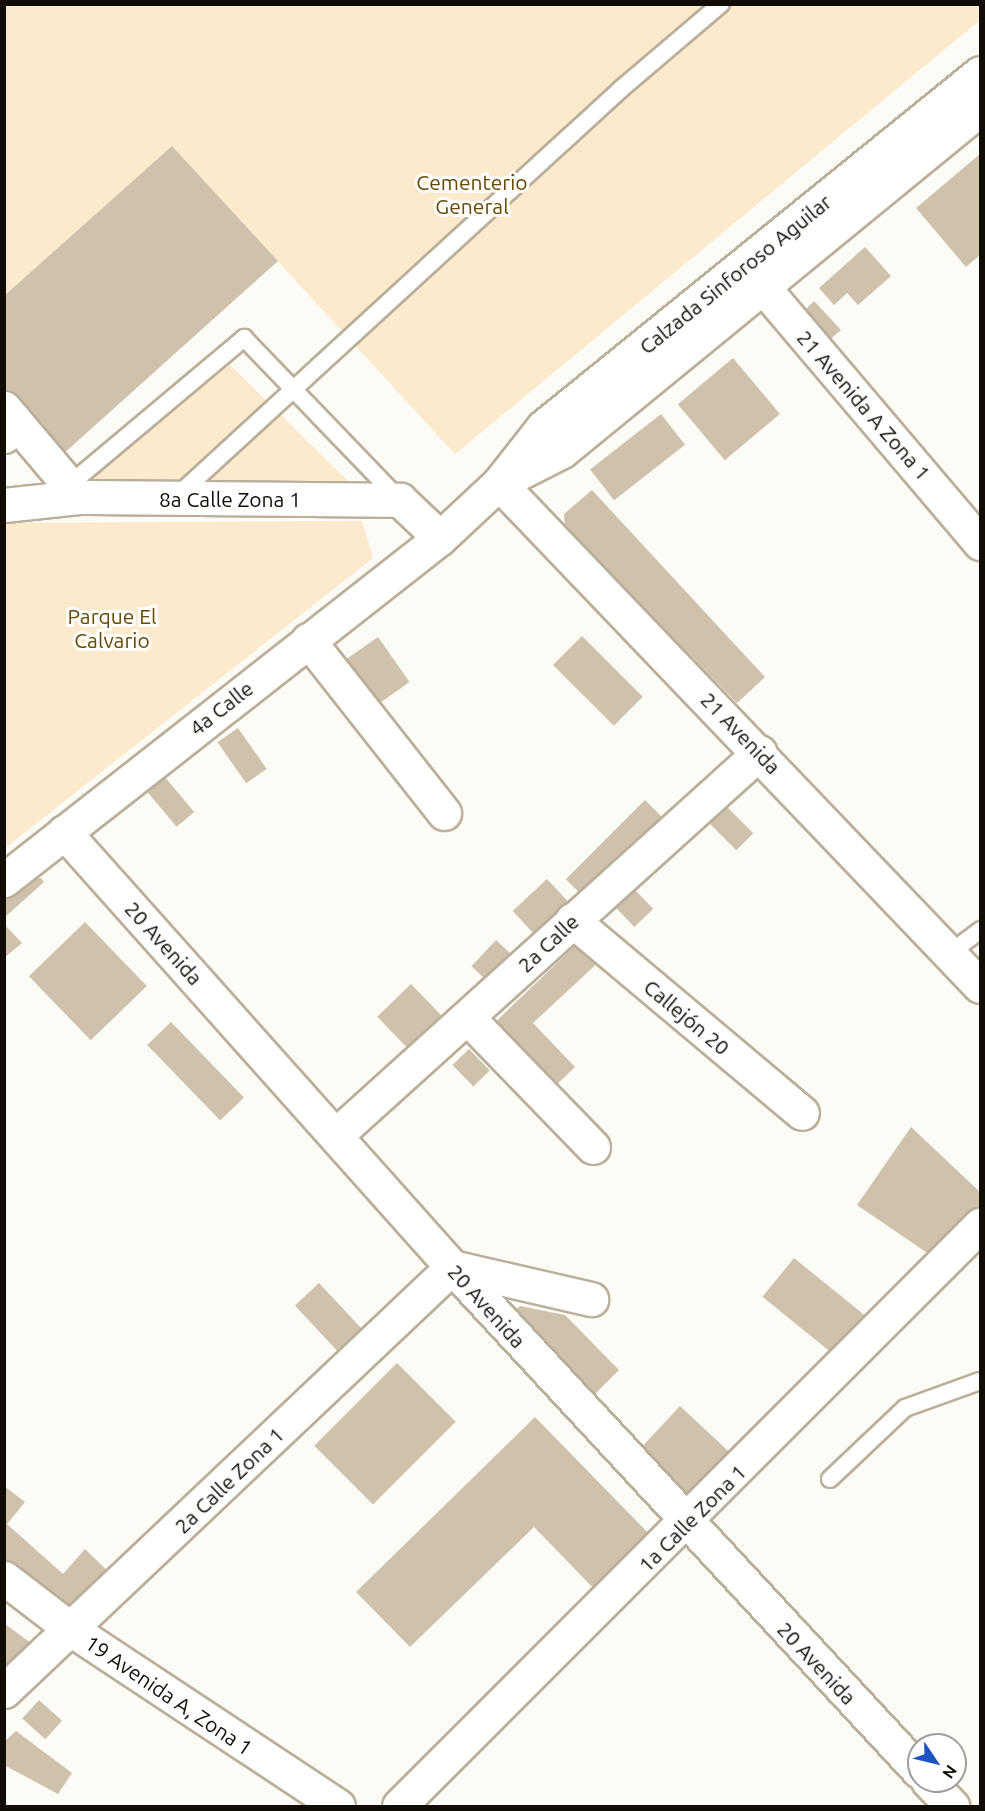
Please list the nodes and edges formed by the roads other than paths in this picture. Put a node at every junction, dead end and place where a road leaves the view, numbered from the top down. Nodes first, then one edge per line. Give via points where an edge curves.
1 (721, 4) edge
2 (977, 90) edge
3 (755, 278) junction
4 (291, 390) junction
5 (7, 421) edge
6 (499, 483) junction
7 (74, 491) junction
8 (173, 499) junction
9 (400, 500) junction
10 (4, 505) edge
11 (440, 538) junction
12 (981, 543) edge
13 (308, 640) junction
14 (760, 752) junction
15 (444, 813) dead end
16 (64, 832) junction
17 (4, 880) edge
18 (572, 920) junction
19 (981, 930) edge
20 (950, 953) junction
21 (981, 986) edge
22 (467, 1017) junction
23 (802, 1113) dead end
24 (336, 1135) junction
25 (593, 1147) dead end
26 (981, 1225) edge
27 (452, 1267) junction
28 (591, 1299) dead end
29 (981, 1380) edge
30 (830, 1479) dead end
31 (687, 1523) junction
32 (4, 1578) edge
33 (72, 1630) junction
34 (4, 1691) edge
35 (907, 1759) edge
36 (940, 1793) edge
37 (338, 1806) edge
38 (399, 1806) edge
39 (952, 1806) edge

1 - 4 lane
2 - 3 street, Calzada Sinforoso Aguilar
3 - 6 street, Calzada Sinforoso Aguilar via 543,427
3 - 12 street, 21 Avenida A Zona 1
4 - 7 lane via 244,338
4 - 8 lane
4 - 9 lane
5 - 7 street
6 - 11 street, Calzada Sinforoso Aguilar
6 - 14 street, 21 Avenida
7 - 8 street, 8a Calle Zona 1
7 - 10 street, 8a Calle Zona 1
8 - 9 street, 8a Calle Zona 1
9 - 11 street
11 - 13 street, 4a Calle
13 - 15 street
13 - 16 street, 4a Calle
14 - 18 street, 2a Calle
14 - 20 street, 21 Avenida
16 - 17 street, 4a Calle
16 - 24 street, 20 Avenida
18 - 22 street, 2a Calle
18 - 23 street, Callejón 20
19 - 20 lane
20 - 21 street, 21 Avenida
22 - 24 street, 2a Calle
22 - 25 street
24 - 27 street, 20 Avenida
26 - 31 street, 1a Calle Zona 1
27 - 28 street
27 - 31 street, 20 Avenida
27 - 33 street, 2a Calle Zona 1
29 - 30 lane via 905,1408
31 - 35 street, 20 Avenida
31 - 38 street, 1a Calle Zona 1
32 - 33 street, 19 Avenida A, Zona 1
33 - 34 street, 2a Calle Zona 1
33 - 37 street, 19 Avenida A, Zona 1
36 - 39 street

